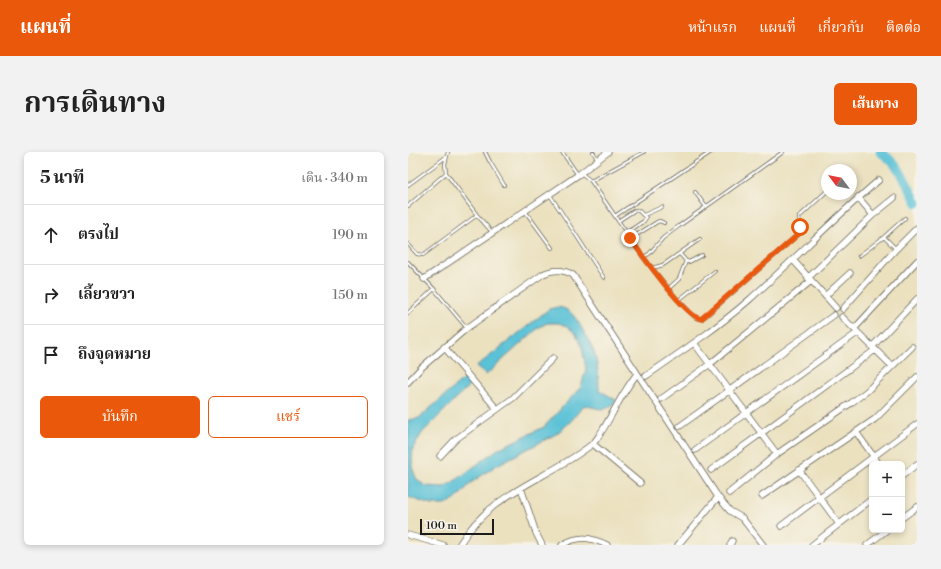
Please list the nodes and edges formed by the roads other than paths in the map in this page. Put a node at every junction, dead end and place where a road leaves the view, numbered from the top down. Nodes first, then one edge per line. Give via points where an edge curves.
1 (448, 152) edge
2 (485, 152) edge
3 (562, 152) edge
4 (593, 152) edge
5 (608, 152) edge
6 (644, 152) edge
7 (711, 152) edge
8 (783, 152) edge
9 (446, 156) junction
10 (598, 160) junction
11 (446, 173) junction
12 (580, 174) junction
13 (878, 180) dead end
14 (591, 181) junction
15 (408, 185) edge
16 (504, 185) dead end
17 (695, 192) dead end
18 (550, 195) junction
19 (821, 197) edge
20 (858, 197) junction
21 (894, 198) dead end
22 (408, 206) edge
23 (662, 207) dead end
24 (706, 207) junction
25 (525, 211) junction
26 (644, 215) junction
27 (873, 215) junction
28 (477, 216) junction
29 (615, 216) junction
30 (904, 218) dead end
31 (618, 221) junction
32 (664, 223) dead end
33 (917, 228) edge
34 (492, 232) junction
35 (626, 233) junction
36 (630, 238) junction
37 (884, 238) junction
38 (700, 239) dead end
39 (408, 244) edge
40 (552, 248) dead end
41 (896, 249) junction
42 (680, 254) junction
43 (702, 255) dead end
44 (859, 256) dead end
45 (643, 257) junction
46 (793, 260) junction
47 (686, 261) junction
48 (917, 261) edge
49 (408, 262) edge
50 (652, 268) junction
51 (715, 271) dead end
52 (850, 272) dead end
53 (604, 278) dead end
54 (424, 279) junction
55 (810, 280) junction
56 (434, 289) junction
57 (668, 289) junction
58 (825, 296) junction
59 (677, 299) junction
60 (917, 299) edge
61 (836, 308) junction
62 (843, 309) junction
63 (408, 312) edge
64 (834, 315) junction
65 (842, 317) junction
66 (467, 328) junction
67 (856, 331) junction
68 (694, 343) junction
69 (912, 347) dead end
70 (444, 348) junction
71 (874, 349) junction
72 (553, 358) dead end
73 (710, 364) junction
74 (892, 366) junction
75 (637, 374) junction
76 (646, 376) dead end
77 (917, 377) edge
78 (408, 382) edge
79 (730, 390) junction
80 (661, 399) dead end
81 (497, 409) junction
82 (747, 413) junction
83 (917, 424) edge
84 (680, 426) dead end
85 (856, 432) junction
86 (762, 434) junction
87 (593, 444) junction
88 (695, 450) dead end
89 (777, 454) junction
90 (440, 456) dead end
91 (874, 457) junction
92 (877, 461) edge
93 (917, 464) edge
94 (711, 470) dead end
95 (799, 470) junction
96 (905, 474) edge
97 (640, 483) dead end
98 (521, 488) junction
99 (729, 493) dead end
100 (762, 496) dead end
101 (718, 497) junction
102 (819, 497) junction
103 (869, 501) edge
104 (915, 508) edge
105 (905, 516) edge
106 (917, 516) edge
107 (839, 524) junction
108 (781, 526) dead end
109 (883, 533) edge
110 (408, 535) edge
111 (443, 545) edge
112 (459, 545) edge
113 (542, 545) edge
114 (562, 545) edge
115 (607, 545) edge
116 (678, 545) edge
117 (762, 545) edge
118 (812, 545) edge
119 (867, 545) edge

1 - 9 lane
2 - 16 lane
3 - 12 lane
4 - 10 lane
5 - 10 street
6 - 14 lane
7 - 29 lane
8 - 24 lane
9 - 11 lane
9 - 15 lane
10 - 12 street
11 - 22 lane
11 - 28 lane
12 - 14 lane
12 - 18 street
13 - 20 street
14 - 29 lane
17 - 24 lane
18 - 25 street
18 - 53 lane
19 - 59 lane via 799,217 801,232 707,315 701,319 696,318
20 - 27 street
20 - 46 street
21 - 27 street
23 - 26 lane
24 - 45 lane via 663,238 652,252
25 - 34 street
25 - 40 lane
26 - 31 lane via 635,210
26 - 35 lane via 644,221
27 - 55 street
28 - 34 lane
28 - 39 lane via 423,255 417,254
29 - 31 lane
30 - 37 lane
31 - 35 lane
32 - 36 lane via 657,222
33 - 41 street
34 - 54 street
35 - 36 lane
36 - 45 lane
37 - 41 lane
37 - 44 lane
38 - 42 lane
41 - 62 street
42 - 47 lane
42 - 50 lane via 663,265
43 - 47 lane
45 - 50 lane
46 - 55 street
46 - 68 street via 748,301
47 - 57 lane via 678,279
48 - 67 street
49 - 54 lane
50 - 57 lane
51 - 59 lane via 680,300
52 - 58 street
54 - 56 lane
55 - 58 street
55 - 73 street
56 - 63 lane
56 - 66 lane
57 - 59 lane
58 - 61 street
60 - 71 street
61 - 62 street
61 - 64 street
62 - 65 street
64 - 65 street
64 - 79 street
65 - 67 street
66 - 70 street
66 - 75 street via 543,274 555,270 566,271 573,275
67 - 71 street
67 - 82 street
68 - 73 street
68 - 76 street
69 - 74 street
70 - 78 street
70 - 81 street
71 - 74 street
71 - 86 street
72 - 81 street via 513,398
73 - 79 street
73 - 80 street
74 - 89 street via 867,391
75 - 87 street
75 - 101 street
77 - 85 street via 875,419
79 - 82 street
79 - 84 street
81 - 90 street via 456,439
82 - 86 street
82 - 88 street
83 - 91 street
85 - 91 street
85 - 95 street
86 - 89 street
86 - 94 street
87 - 97 street
87 - 98 street
89 - 99 street
91 - 92 street
91 - 102 street
93 - 96 street
95 - 100 street
95 - 102 street
98 - 112 street via 498,502 475,522
98 - 113 street
101 - 116 street
101 - 117 street via 730,511 742,518
102 - 107 street
102 - 108 street
103 - 107 street
104 - 105 street
104 - 106 street
107 - 118 street
109 - 119 street
110 - 111 street
114 - 115 street via 570,540 585,538 595,539

